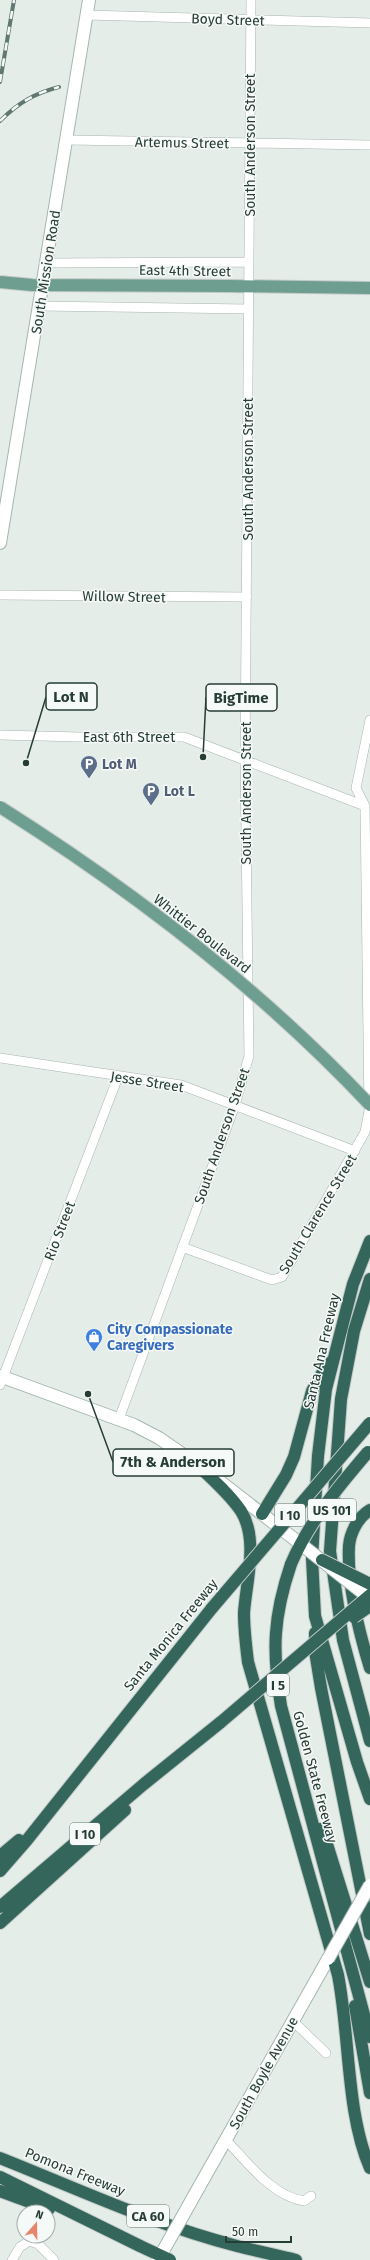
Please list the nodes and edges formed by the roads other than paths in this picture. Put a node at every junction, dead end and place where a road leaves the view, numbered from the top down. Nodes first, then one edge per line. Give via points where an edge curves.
1 (89, 0) edge
2 (251, 0) edge
3 (87, 15) junction
4 (251, 21) junction
5 (370, 22) edge
6 (67, 140) junction
7 (250, 144) junction
8 (370, 145) edge
9 (249, 262) junction
10 (47, 263) junction
11 (0, 282) edge
12 (250, 287) junction
13 (370, 288) edge
14 (40, 306) junction
15 (249, 309) junction
16 (0, 543) edge
17 (0, 595) edge
18 (247, 597) junction
19 (370, 720) edge
20 (0, 735) edge
21 (245, 759) junction
22 (366, 806) junction
23 (0, 807) edge
24 (367, 869) edge
25 (0, 1058) edge
26 (118, 1077) junction
27 (235, 1105) junction
28 (370, 1105) edge
29 (355, 1151) junction
30 (370, 1241) edge
31 (182, 1247) junction
32 (370, 1279) edge
33 (336, 1350) junction
34 (1, 1379) edge
35 (119, 1419) junction
36 (370, 1423) edge
37 (369, 1451) edge
38 (192, 1460) junction
39 (370, 1510) edge
40 (262, 1514) junction
41 (322, 1560) joint
42 (368, 1593) edge
43 (370, 1606) edge
44 (316, 1616) junction
45 (302, 1654) junction
46 (370, 1668) edge
47 (370, 1741) edge
48 (171, 1763) junction
49 (74, 1780) junction
50 (370, 1799) edge
51 (308, 1804) junction
52 (0, 1856) edge
53 (0, 1871) edge
54 (358, 1873) junction
55 (370, 1885) edge
56 (370, 1898) edge
57 (0, 1907) edge
58 (0, 1923) edge
59 (370, 1934) edge
60 (354, 1975) junction
61 (370, 1982) edge
62 (293, 2021) junction
63 (370, 2037) edge
64 (326, 2053) dead end
65 (370, 2093) edge
66 (226, 2140) junction
67 (2, 2158) edge
68 (370, 2168) edge
69 (0, 2177) edge
70 (0, 2191) edge
71 (311, 2196) dead end
72 (101, 2229) junction
73 (12, 2260) edge
74 (54, 2260) edge
75 (158, 2260) edge
76 (170, 2260) edge
77 (296, 2260) edge

1 - 3 main road, South Mission Road
2 - 4 street, South Anderson Street
3 - 4 street, Boyd Street
3 - 6 main road, South Mission Road
4 - 5 street, Boyd Street
4 - 7 street, South Anderson Street
6 - 7 street, Artemus Street
6 - 10 main road, South Mission Road
7 - 8 street, Artemus Street
7 - 9 street, South Anderson Street
9 - 10 street, East 4th Street
9 - 12 street, South Anderson Street
10 - 14 main road, South Mission Road
11 - 12 main road, East 4th Street, bridge via 32,285
12 - 13 main road, East 4th Street
12 - 15 street, South Anderson Street
14 - 15 street
14 - 16 main road, South Mission Road
15 - 18 street, South Anderson Street
17 - 18 street, Willow Street
18 - 21 street, South Anderson Street
19 - 22 street, South Clarence Street via 356,788
20 - 21 street, East 6th Street via 184,737
21 - 22 street, East 6th Street
21 - 27 street, South Anderson Street via 249,1056
22 - 24 street, South Clarence Street
23 - 28 main road, Whittier Boulevard, bridge via 63,848 181,935 265,1004
24 - 29 street, South Clarence Street via 369,1111 365,1132
25 - 26 street, Jesse Street
26 - 27 street, Jesse Street via 181,1085
26 - 34 street, Rio Street
27 - 29 street, Jesse Street
27 - 31 street, South Anderson Street
29 - 31 street, South Clarence Street via 282,1277 272,1280
30 - 33 highway, Santa Ana Freeway / US 101 via 353,1284
31 - 35 street, South Anderson Street
32 - 47 highway, Santa Ana Freeway / US 101 via 354,1331 341,1399 330,1551 343,1640
33 - 40 highway via 312,1391 294,1457 286,1475
33 - 44 highway, Santa Ana Freeway / US 101 via 326,1389 318,1456 312,1558
34 - 35 main road
35 - 38 main road via 159,1438
36 - 49 highway, Santa Monica Freeway / I 10, bridge via 212,1608
37 - 51 highway, Golden State Freeway / I 5, bridge via 308,1530 291,1564 276,1624 274,1664 281,1706
38 - 40 main road
38 - 68 highway via 230,1497 242,1512 247,1526 250,1569 244,1631 248,1662 338,1975 344,2004 358,2134
39 - 46 highway via 352,1531 349,1545 353,1594
40 - 41 main road, bridge
41 - 42 highway, bridge
42 - 45 highway, I 10, bridge
43 - 45 highway, bridge
44 - 50 highway, Santa Ana Freeway / US 101
44 - 54 highway via 315,1651 321,1688
45 - 48 highway, I 10, bridge
48 - 57 highway, I 10
48 - 58 highway via 150,1788
49 - 52 highway via 23,1836
49 - 53 highway, Santa Monica Freeway / I 10
51 - 60 highway, Golden State Freeway / I 5
51 - 61 highway via 326,1841
54 - 56 highway
54 - 59 highway
55 - 62 main road, South Boyle Avenue, bridge
60 - 63 highway, Golden State Freeway / I 5
60 - 65 highway via 352,1991
62 - 64 street
62 - 66 main road, South Boyle Avenue
66 - 71 street via 260,2175 285,2195 304,2201
66 - 75 main road, South Boyle Avenue, bridge
67 - 77 highway, Pomona Freeway / CA 60 via 46,2178 188,2231 236,2246
69 - 72 highway
70 - 72 highway
72 - 76 highway, CA 60, bridge
73 - 74 street via 20,2247 29,2242 38,2244

